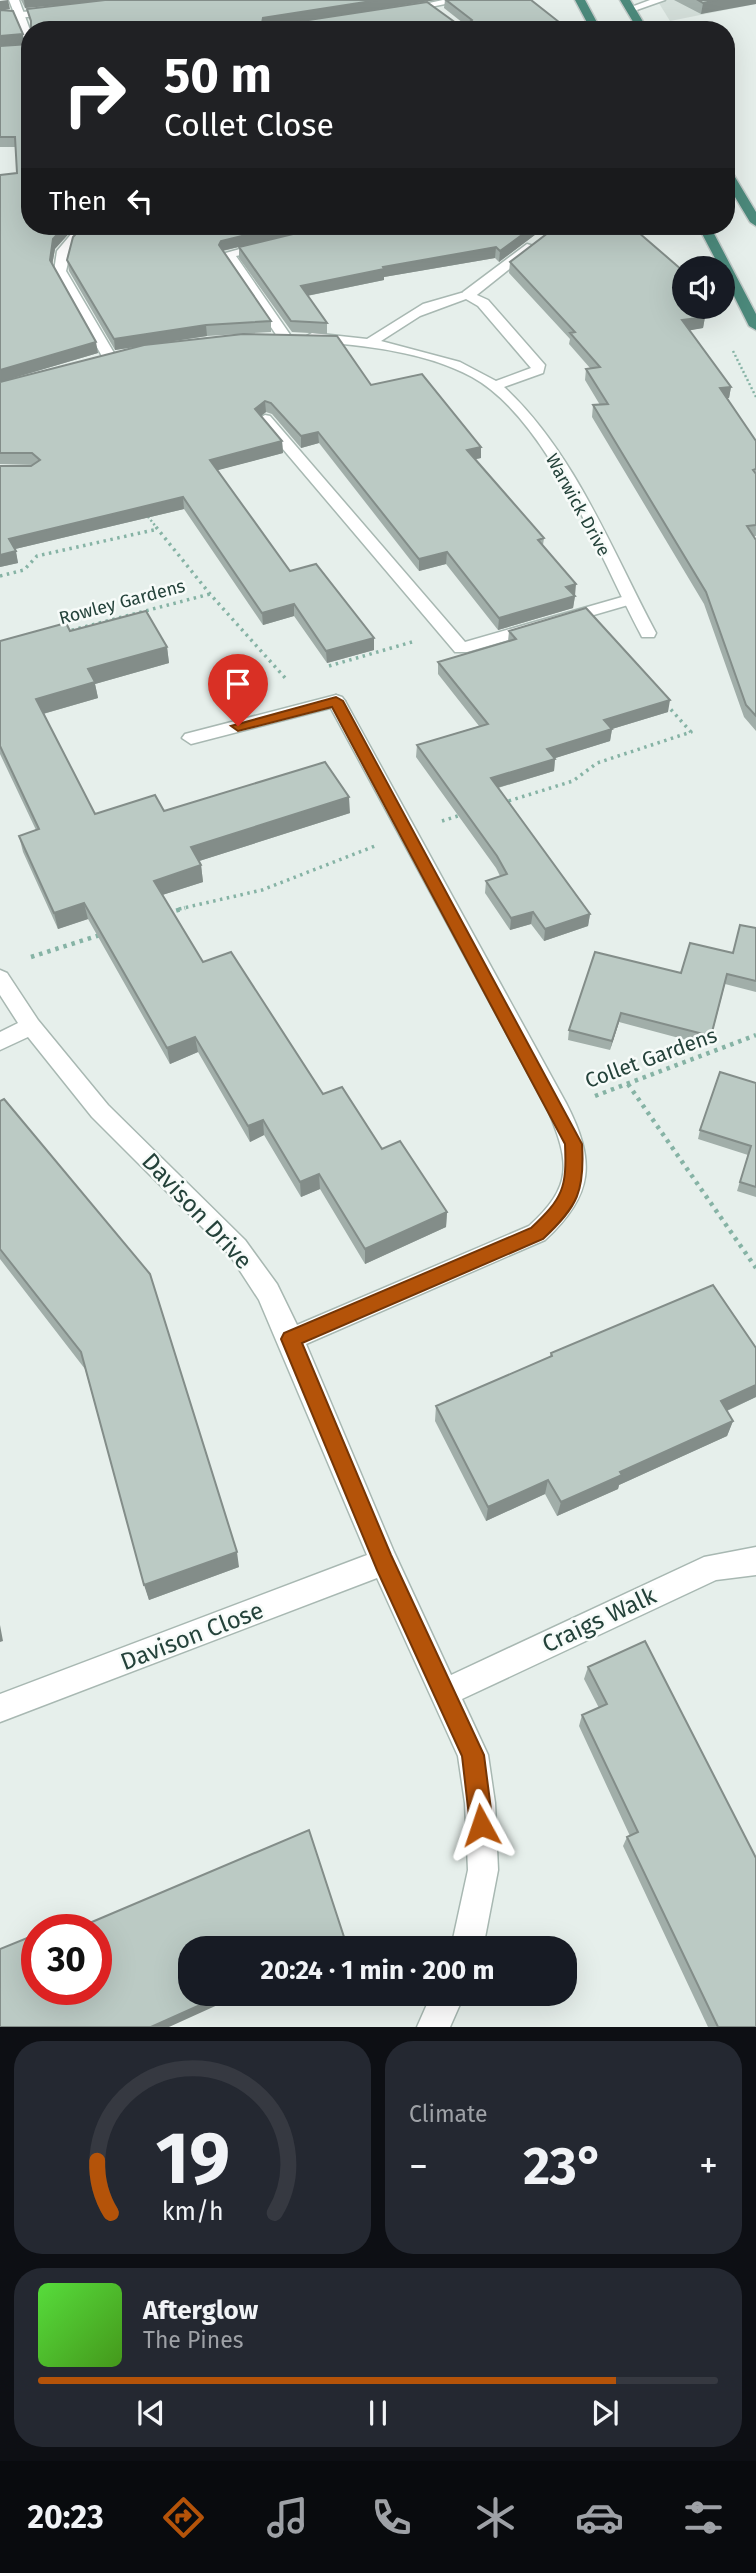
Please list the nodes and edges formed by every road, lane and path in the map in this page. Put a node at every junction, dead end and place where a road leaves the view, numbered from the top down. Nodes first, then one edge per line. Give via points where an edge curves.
1 (14, 0) edge
2 (448, 0) edge
3 (580, 0) edge
4 (660, 0) edge
5 (430, 5) junction
6 (628, 5) edge
7 (72, 10) edge
8 (388, 11) edge
9 (19, 15) junction
10 (0, 16) edge
11 (447, 17) edge
12 (22, 21) edge
13 (591, 21) edge
14 (638, 21) edge
15 (735, 187) edge
16 (756, 222) edge
17 (75, 235) edge
18 (709, 235) edge
19 (540, 241) edge
20 (282, 242) edge
21 (468, 295) junction
22 (756, 326) edge
23 (284, 336) junction
24 (261, 337) edge
25 (369, 344) junction
26 (110, 359) edge
27 (495, 386) junction
28 (265, 419) edge
29 (142, 509) edge
30 (158, 529) junction
31 (0, 576) edge
32 (210, 594) junction
33 (629, 600) junction
34 (446, 633) junction
35 (648, 633) dead end
36 (52, 635) edge
37 (326, 667) edge
38 (299, 675) dead end
39 (285, 678) junction
40 (664, 702) edge
41 (309, 708) junction
42 (191, 738) dead end
43 (497, 804) edge
44 (471, 812) edge
45 (407, 832) junction
46 (155, 918) edge
47 (116, 930) edge
48 (26, 959) dead end
49 (0, 978) edge
50 (31, 1026) junction
51 (756, 1035) edge
52 (0, 1042) edge
53 (628, 1084) junction
54 (558, 1109) junction
55 (756, 1268) edge
56 (291, 1339) junction
57 (756, 1561) edge
58 (384, 1562) junction
59 (446, 1692) junction
60 (0, 1708) edge
61 (469, 1936) edge
62 (443, 2006) edge
63 (433, 2027) edge

1 - 9 street
2 - 5 street
3 - 13 highway
4 - 6 street
5 - 8 street
5 - 11 street
6 - 14 highway
7 - 9 street
9 - 10 street
9 - 12 street
15 - 16 highway
17 - 26 street via 59,261 60,271
18 - 22 highway
19 - 21 street
20 - 23 street via 228,254
21 - 25 street via 417,313
21 - 27 street via 483,303 538,365 538,370
23 - 24 street, Warwick Drive
23 - 25 street, Warwick Drive
25 - 27 street, Warwick Drive via 439,360
27 - 33 street, Warwick Drive via 557,463
28 - 34 street
29 - 30 path, Rowley Gardens
30 - 31 path via 37,556 24,570
30 - 32 path, Rowley Gardens
32 - 36 path, Rowley Gardens
32 - 39 path, Rowley Gardens
33 - 34 street via 461,648
33 - 35 street, Warwick Drive
34 - 37 path
38 - 39 path
39 - 41 path, Rowley Gardens
40 - 43 path via 691,732 597,763 573,781
41 - 42 street
41 - 45 street via 336,701
44 - 45 path
45 - 46 path via 261,890
45 - 54 street
47 - 48 path
49 - 50 street, Davison Drive
50 - 52 street
50 - 56 street, Davison Drive via 100,1111 237,1247 268,1292
51 - 53 path, Collet Gardens
53 - 54 path, Collet Gardens
53 - 55 path
54 - 56 street via 574,1144 576,1177 570,1195 550,1223 511,1247
56 - 58 street, Davison Drive
57 - 59 street, Craigs Walk via 714,1567
58 - 59 street, Davison Drive
58 - 60 street, Davison Close
59 - 61 street, Davison Drive via 473,1755 480,1803 483,1870
62 - 63 street

